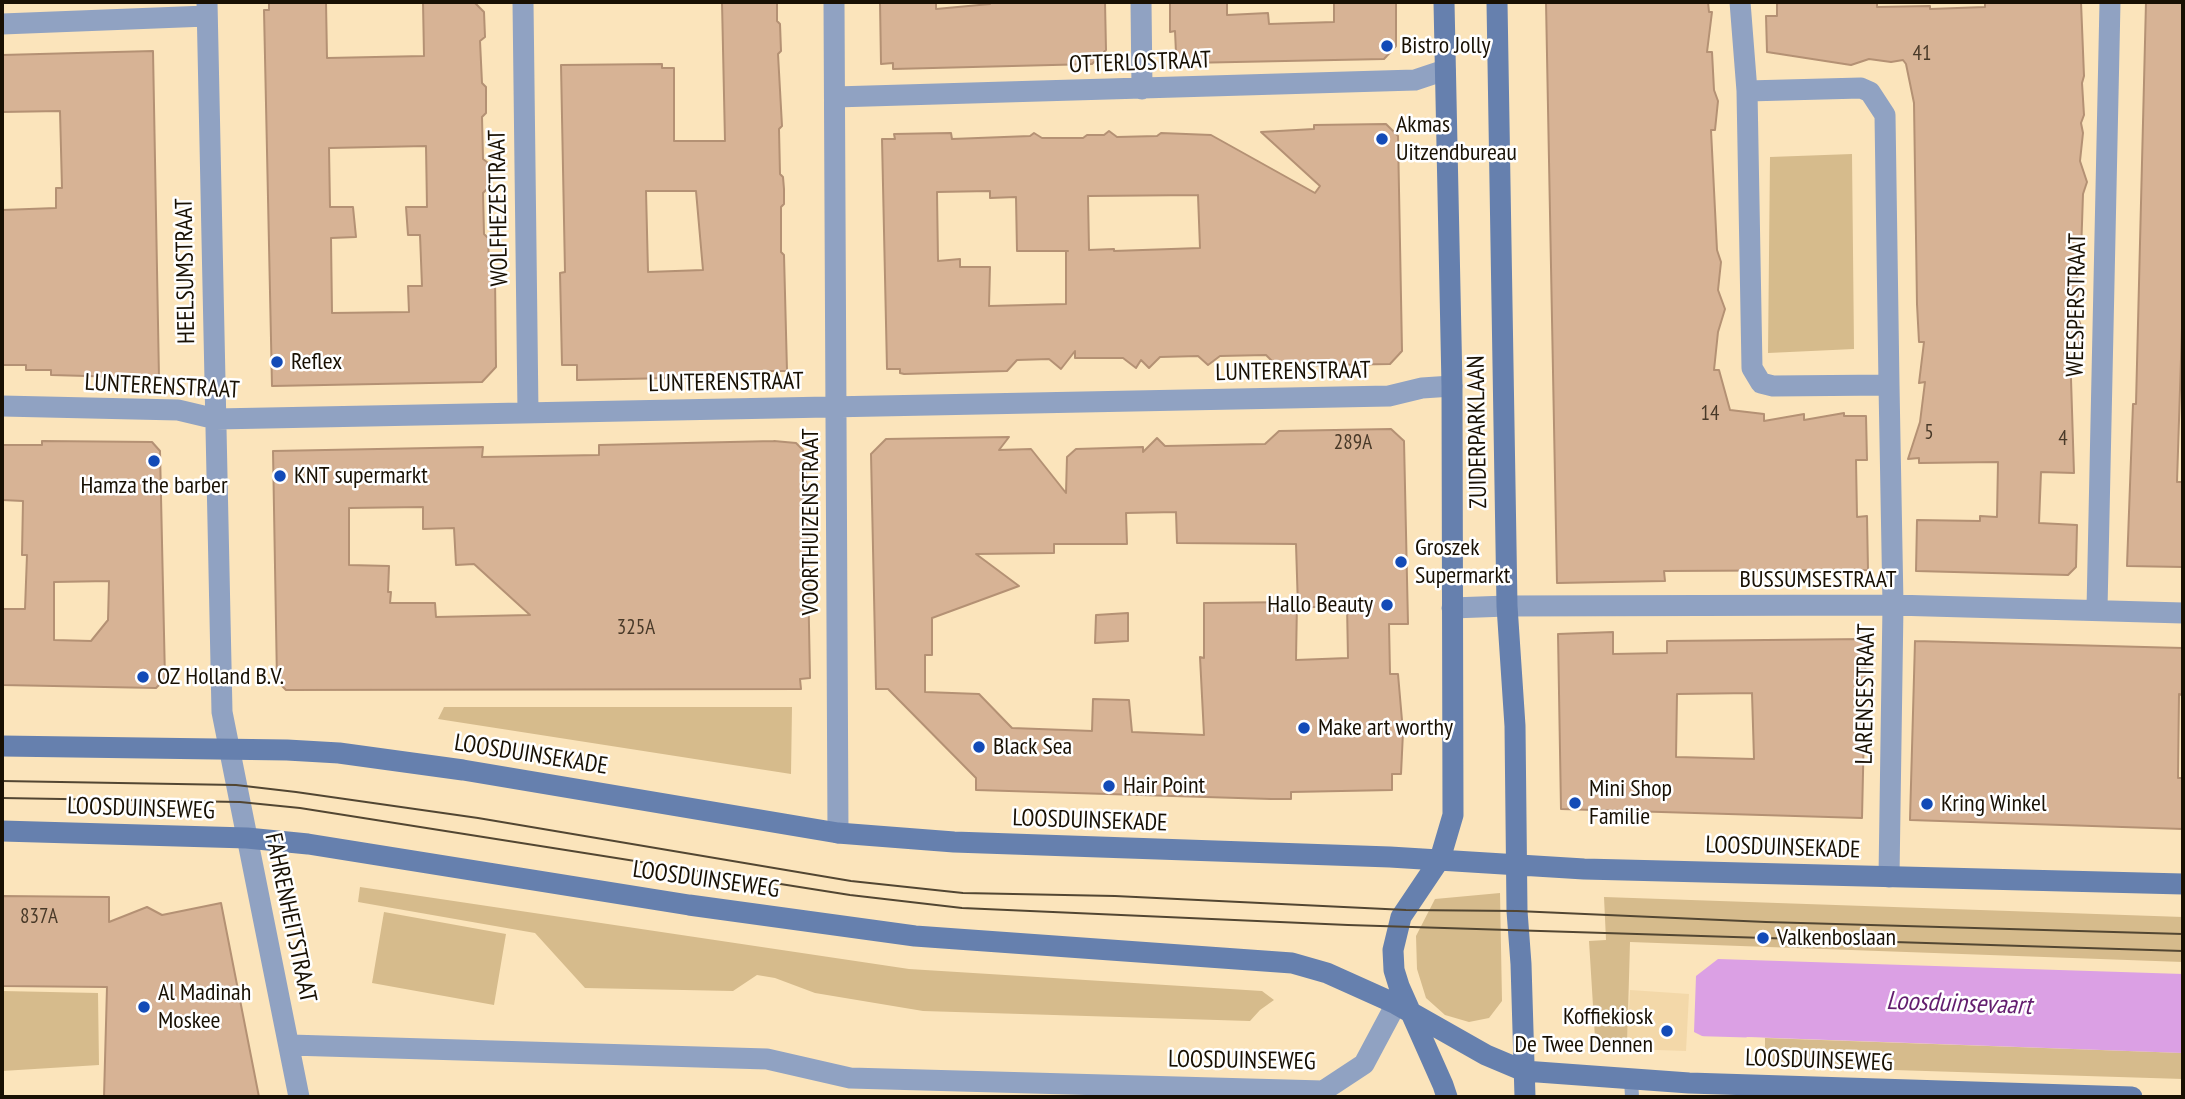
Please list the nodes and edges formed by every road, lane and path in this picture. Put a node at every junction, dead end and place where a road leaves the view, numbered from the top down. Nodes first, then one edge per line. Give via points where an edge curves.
1 (523, 2) edge
2 (834, 2) edge
3 (1140, 2) edge
4 (1444, 2) edge
5 (1497, 2) edge
6 (1740, 2) edge
7 (2110, 2) edge
8 (207, 9) edge
9 (2, 24) edge
10 (1445, 70) junction
11 (1142, 89) junction
12 (1747, 90) junction
13 (835, 97) junction
14 (1889, 385) junction
15 (1452, 386) junction
16 (2, 406) edge
17 (836, 407) junction
18 (528, 413) junction
19 (216, 419) junction
20 (1507, 606) junction
21 (1893, 606) junction
22 (1452, 608) junction
23 (2097, 609) junction
24 (2183, 613) edge
25 (2, 746) edge
26 (228, 749) junction
27 (2, 831) edge
28 (838, 833) junction
29 (247, 838) junction
30 (1440, 859) junction
31 (1517, 865) junction
32 (1889, 877) junction
33 (2183, 884) edge
34 (1402, 1007) junction
35 (290, 1045) junction
36 (1524, 1070) junction
37 (1631, 1088) edge
38 (1801, 1092) edge
39 (299, 1097) edge
40 (1447, 1097) edge
41 (1525, 1097) edge
42 (2132, 1097) edge

1 - 18 street, WOLFHEZESTRAAT
2 - 13 street, VOORTHUIZENSTRAAT
3 - 11 street
4 - 10 main road, ZUIDERPARKLAAN
5 - 20 main road, ZUIDERPARKLAAN
6 - 12 street
7 - 23 street, WEESPERSTRAAT
8 - 9 street
8 - 19 street, HEELSUMSTRAAT
10 - 11 street, OTTERLOSTRAAT via 1415,80
10 - 15 main road, ZUIDERPARKLAAN
11 - 13 street, OTTERLOSTRAAT
12 - 14 street, LARENSESTRAAT via 1861,88 1870,92 1885,116
12 - 14 street via 1752,368 1761,383 1773,386
13 - 17 street, VOORTHUIZENSTRAAT
14 - 21 street, LARENSESTRAAT
15 - 17 street, LUNTERENSTRAAT via 1422,387 1389,396
15 - 22 main road, ZUIDERPARKLAAN
16 - 19 street, LUNTERENSTRAAT via 178,410
17 - 18 street, LUNTERENSTRAAT
17 - 28 street, VOORTHUIZENSTRAAT
18 - 19 street, LUNTERENSTRAAT
19 - 26 street, HEELSUMSTRAAT via 221,703
20 - 21 street, BUSSUMSESTRAAT
20 - 22 street, BUSSUMSESTRAAT
20 - 31 main road, ZUIDERPARKLAAN
21 - 23 street, BUSSUMSESTRAAT
21 - 32 street, LARENSESTRAAT
22 - 30 main road, ZUIDERPARKLAAN via 1453,815
23 - 24 street, BUSSUMSESTRAAT
25 - 26 main road, LOOSDUINSEKADE
26 - 28 main road, LOOSDUINSEKADE via 366,757
26 - 29 street, FAHRENHEITSTRAAT
27 - 29 main road, LOOSDUINSEWEG
28 - 30 main road, LOOSDUINSEKADE via 954,842
29 - 34 main road, LOOSDUINSEWEG via 915,936 1292,963 1327,973
29 - 35 street, FAHRENHEITSTRAAT
30 - 31 main road, LOOSDUINSEKADE
30 - 34 main road, ZUIDERPARKLAAN via 1401,917 1396,934 1394,970
31 - 32 main road, LOOSDUINSEKADE
31 - 36 main road, ZUIDERPARKLAAN
32 - 33 main road, LOOSDUINSEKADE
34 - 35 street, LOOSDUINSEWEG via 1364,1064 1323,1091 850,1078 767,1059
34 - 36 main road, LOOSDUINSEWEG via 1486,1055
34 - 40 main road
35 - 39 street, FAHRENHEITSTRAAT
36 - 37 main road, LOOSDUINSEWEG
36 - 41 main road
37 - 38 main road, LOOSDUINSEWEG via 1689,1083
38 - 42 main road, LOOSDUINSEWEG

